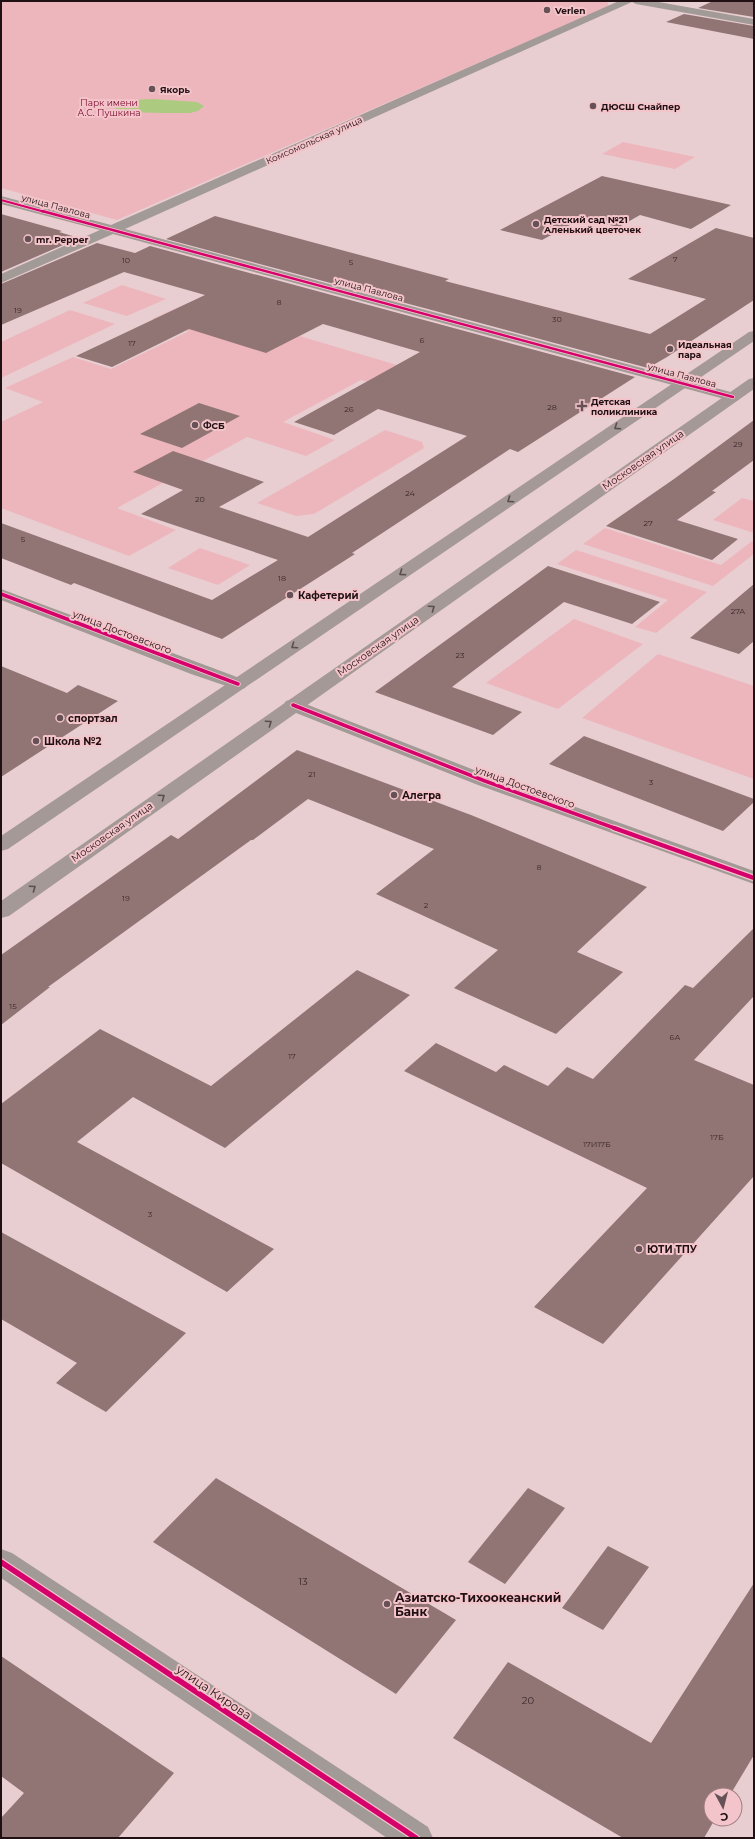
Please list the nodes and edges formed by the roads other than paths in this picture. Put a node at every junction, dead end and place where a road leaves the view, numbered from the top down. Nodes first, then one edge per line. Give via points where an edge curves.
1 (627, 1) edge
2 (636, 1) edge
3 (754, 22) edge
4 (1, 200) edge
5 (113, 230) junction
6 (1, 279) edge
7 (754, 335) edge
8 (754, 382) edge
9 (683, 383) junction
10 (733, 397) junction
11 (1, 594) edge
12 (238, 684) junction
13 (293, 705) junction
14 (1, 845) edge
15 (754, 878) edge
16 (1, 911) edge
17 (1, 1562) edge
18 (416, 1838) edge

1 - 5 street, Комсомольская улица
2 - 3 street
4 - 5 street, улица Павлова
5 - 6 street, Комсомольская улица
5 - 9 street, улица Павлова
7 - 9 main road
8 - 10 main road, Московская улица
9 - 10 street, улица Павлова
9 -> 12 main road
13 -> 10 main road, Московская улица
11 - 12 street, улица Достоевского
12 - 14 main road
13 - 15 street, улица Достоевского via 485,781
16 -> 13 main road, Московская улица
17 - 18 street, улица Кирова

